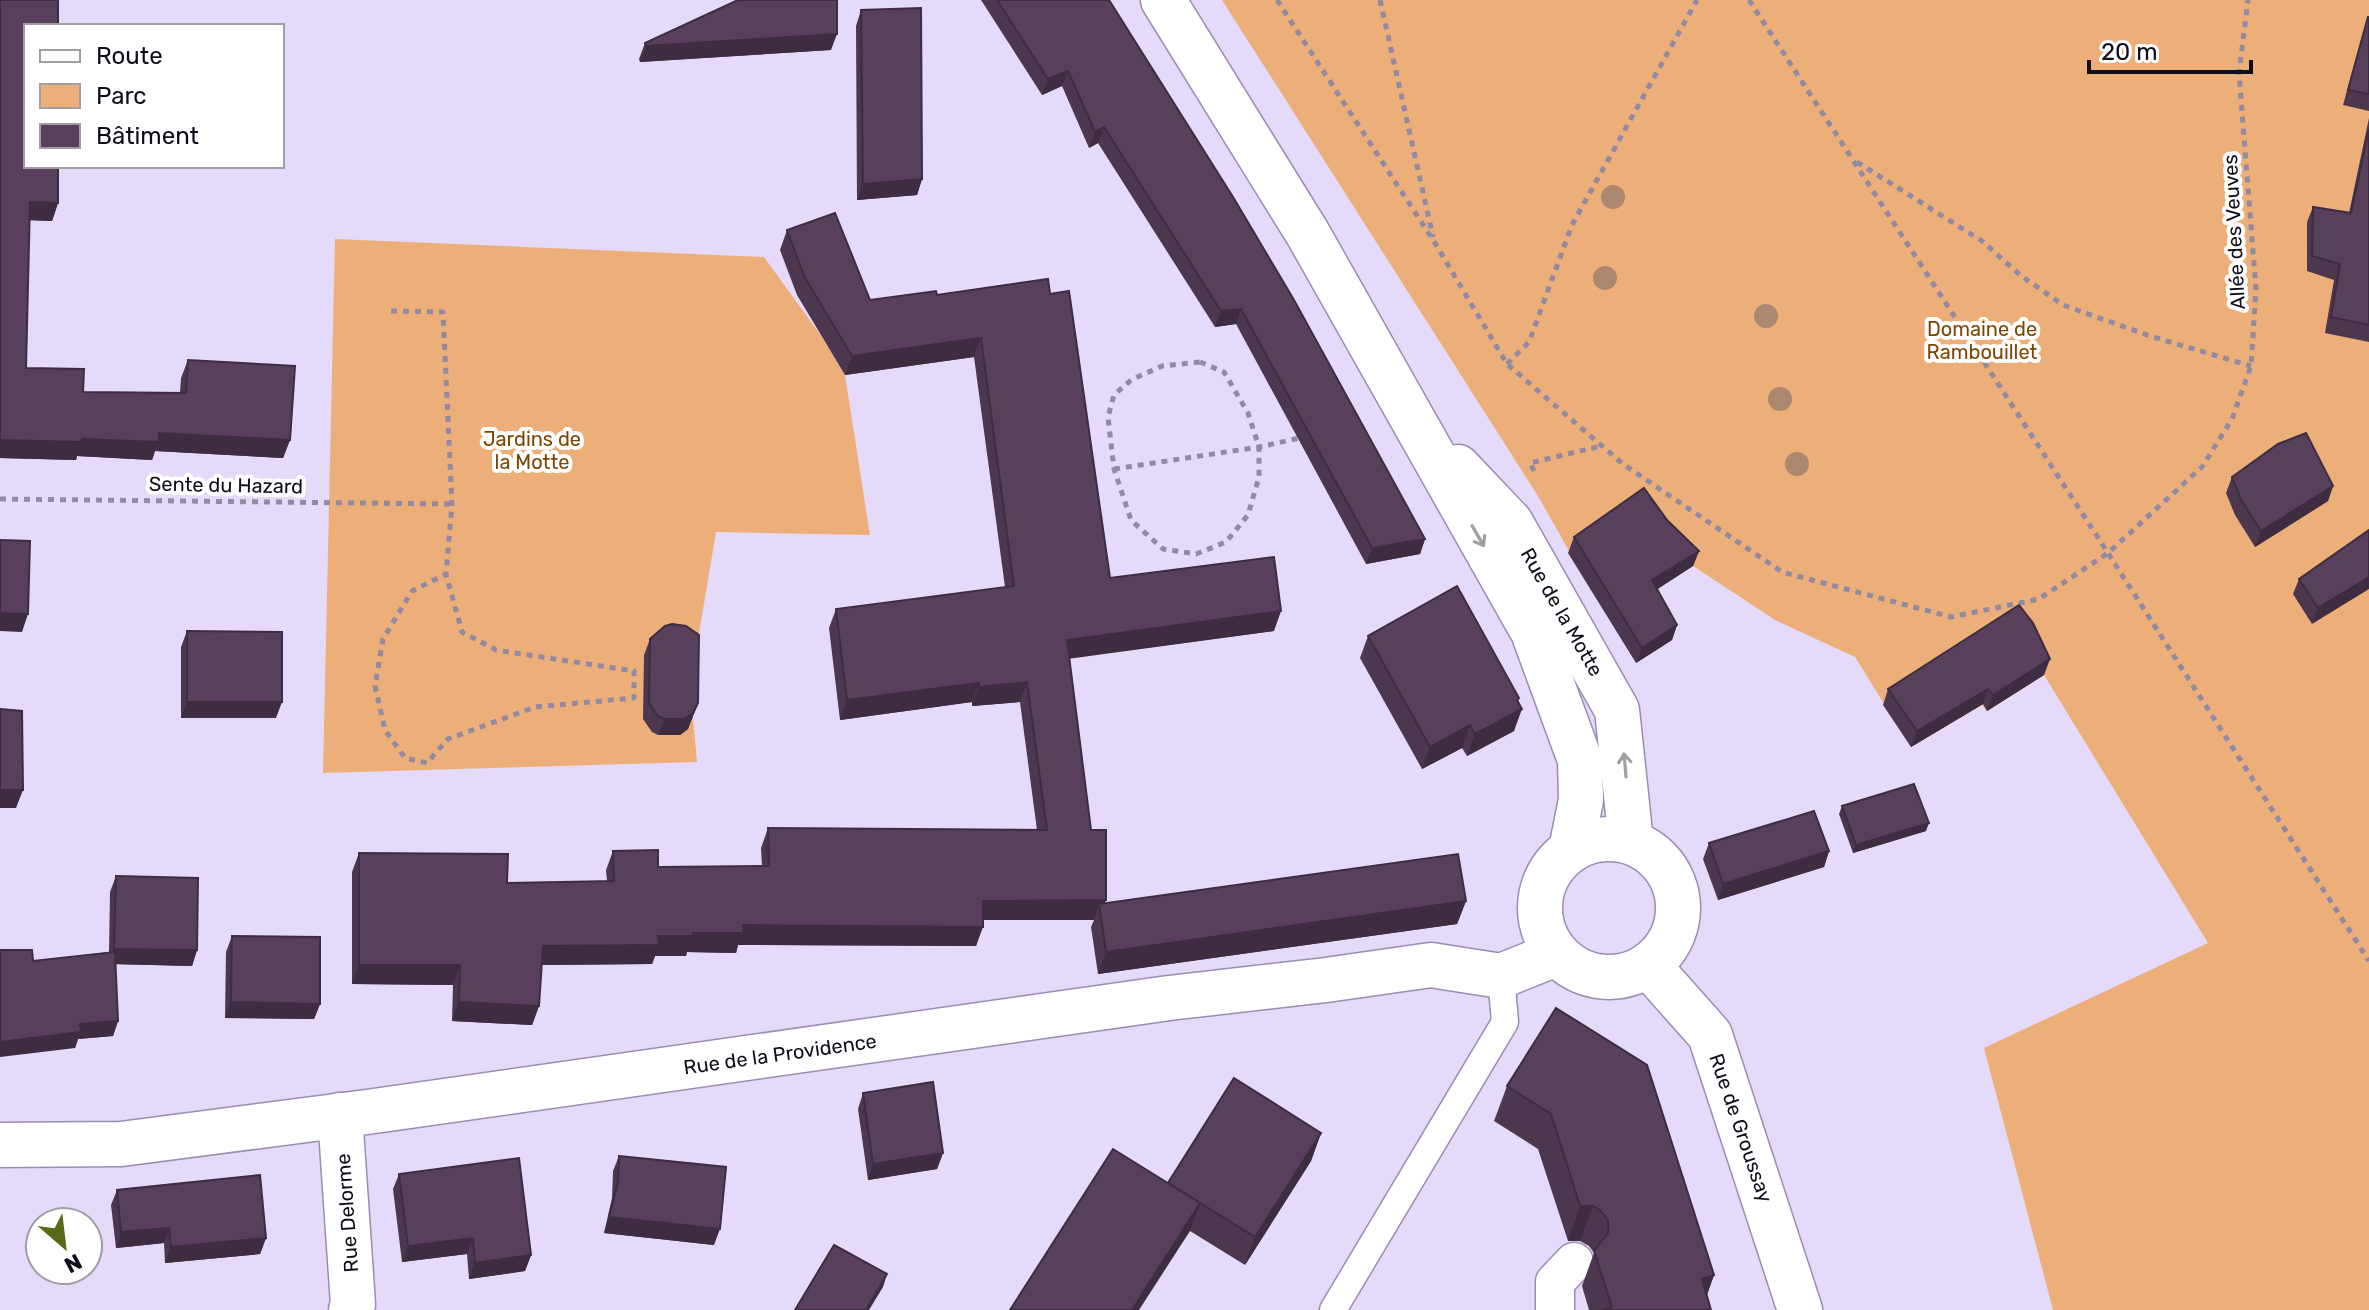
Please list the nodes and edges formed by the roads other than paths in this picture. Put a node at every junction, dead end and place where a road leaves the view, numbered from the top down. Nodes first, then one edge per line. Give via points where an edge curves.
1 (1163, 0) edge
2 (1412, 419) junction
3 (1631, 842) junction
4 (1571, 850) junction
5 (1556, 954) junction
6 (1648, 965) junction
7 (1501, 976) junction
8 (340, 1115) junction
9 (0, 1145) edge
10 (1574, 1262) dead end
11 (351, 1310) edge
12 (1333, 1310) edge
13 (1555, 1310) edge
14 (1800, 1310) edge

1 - 2 main road, Rue de la Motte via 1308,234
3 -> 2 main road, Rue de la Motte via 1617,710 1511,523
2 -> 4 main road, Rue de la Motte via 1533,632 1580,760 1581,800
3 - 4 main road via 1600,839
3 - 6 main road via 1651,852 1676,888 1674,931
4 - 5 main road via 1553,866 1542,887 1544,934
5 - 6 main road via 1572,967 1600,976 1630,974
5 - 7 main road
6 - 14 main road, Rue de Groussay via 1710,1035
7 - 8 main road, Rue de la Providence via 1431,965
7 - 12 lane via 1505,1022
8 - 9 main road, Rue de la Providence via 121,1144
8 - 11 main road, Rue Delorme
10 - 13 street via 1555,1282

